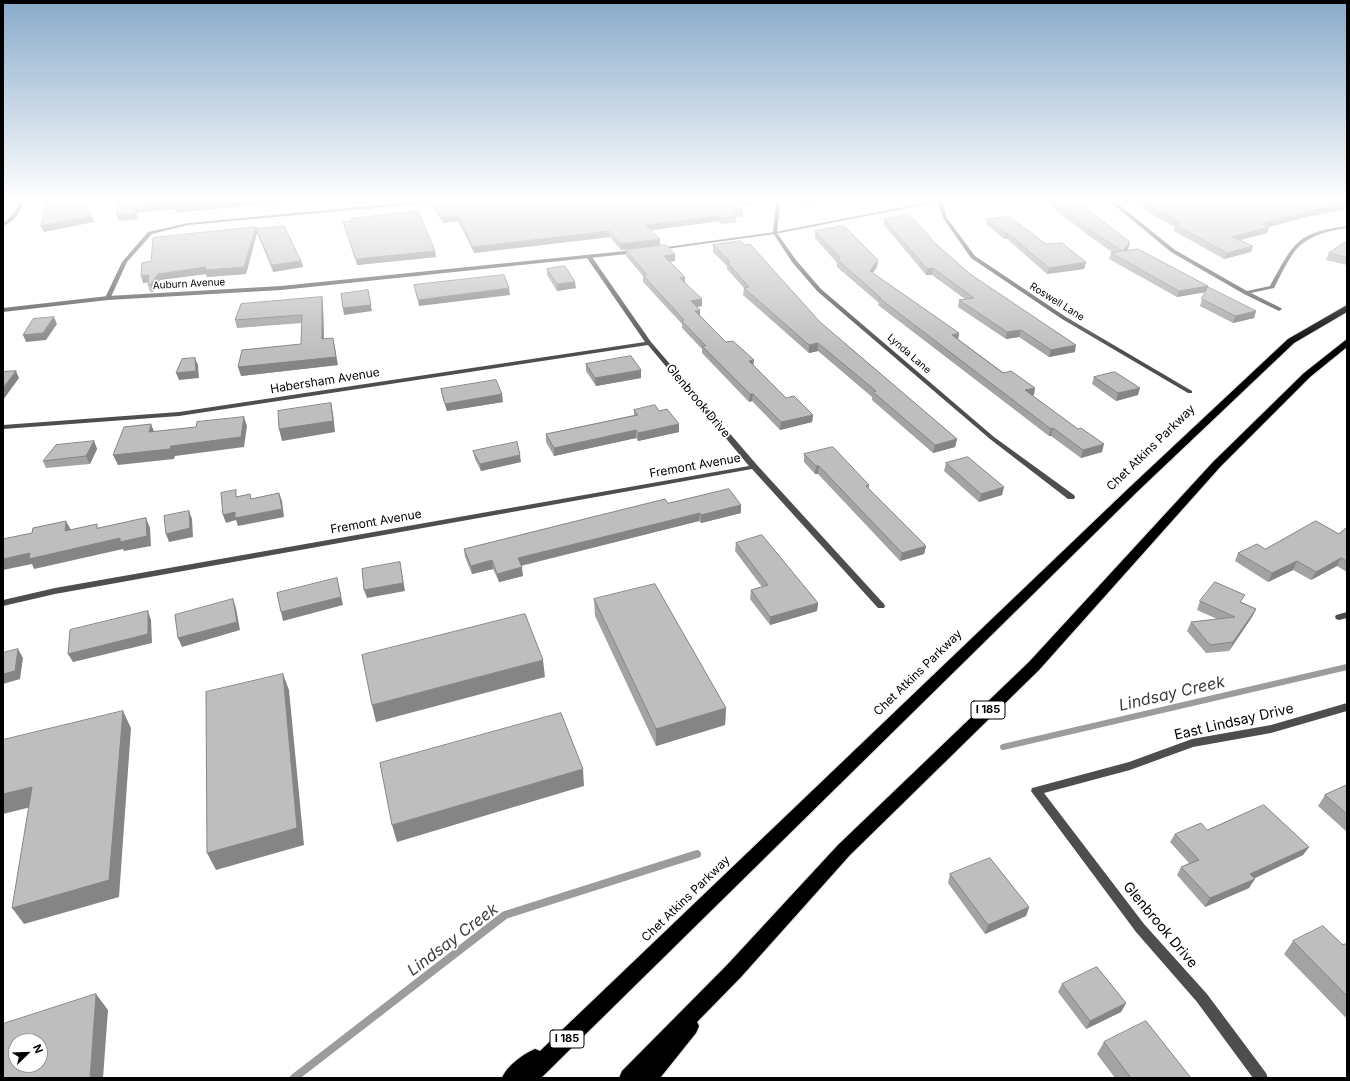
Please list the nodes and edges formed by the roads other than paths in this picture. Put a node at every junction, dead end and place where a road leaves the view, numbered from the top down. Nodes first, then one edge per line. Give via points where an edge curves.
1 (135, 250) edge
2 (786, 250) edge
3 (968, 250) edge
4 (1172, 250) edge
5 (1293, 250) edge
6 (643, 251) edge
7 (590, 258) junction
8 (1246, 293) junction
9 (108, 298) junction
10 (1347, 308) edge
11 (1279, 309) dead end
12 (3, 310) edge
13 (1347, 342) edge
14 (649, 343) junction
15 (1190, 392) dead end
16 (3, 427) edge
17 (754, 467) junction
18 (1071, 496) dead end
19 (3, 603) edge
20 (881, 606) dead end
21 (1347, 707) edge
22 (1036, 791) joint
23 (734, 971) junction
24 (609, 999) junction
25 (512, 1078) edge
26 (526, 1078) edge
27 (629, 1078) edge
28 (647, 1078) edge
29 (1261, 1078) edge

1 - 9 street via 125,262
2 - 18 street, Lynda Lane via 819,290 992,438
3 - 15 street, Roswell Lane via 973,257 1064,318
4 - 8 street
5 - 8 street via 1272,287
6 - 7 street, Auburn Avenue
7 - 9 street, Auburn Avenue via 281,288
7 - 14 street, Glenbrook Drive
8 - 11 street
9 - 12 street, Auburn Avenue
10 - 24 highway, Chet Atkins Parkway / I 185 via 1285,346 1135,488
13 - 23 highway, I 185 via 1307,375 1217,464 1034,666 844,850
14 - 16 street, Habersham Avenue via 179,414
14 - 17 street, Glenbrook Drive
17 - 19 street, Fremont Avenue via 55,591
17 - 20 street, Glenbrook Drive
21 - 22 street, East Lindsay Drive via 1271,729 1192,743 1130,766
22 - 29 street, Glenbrook Drive via 1140,928 1202,998
23 - 27 highway, I 185
23 - 28 highway
24 - 25 highway
24 - 26 highway, Chet Atkins Parkway / I 185

